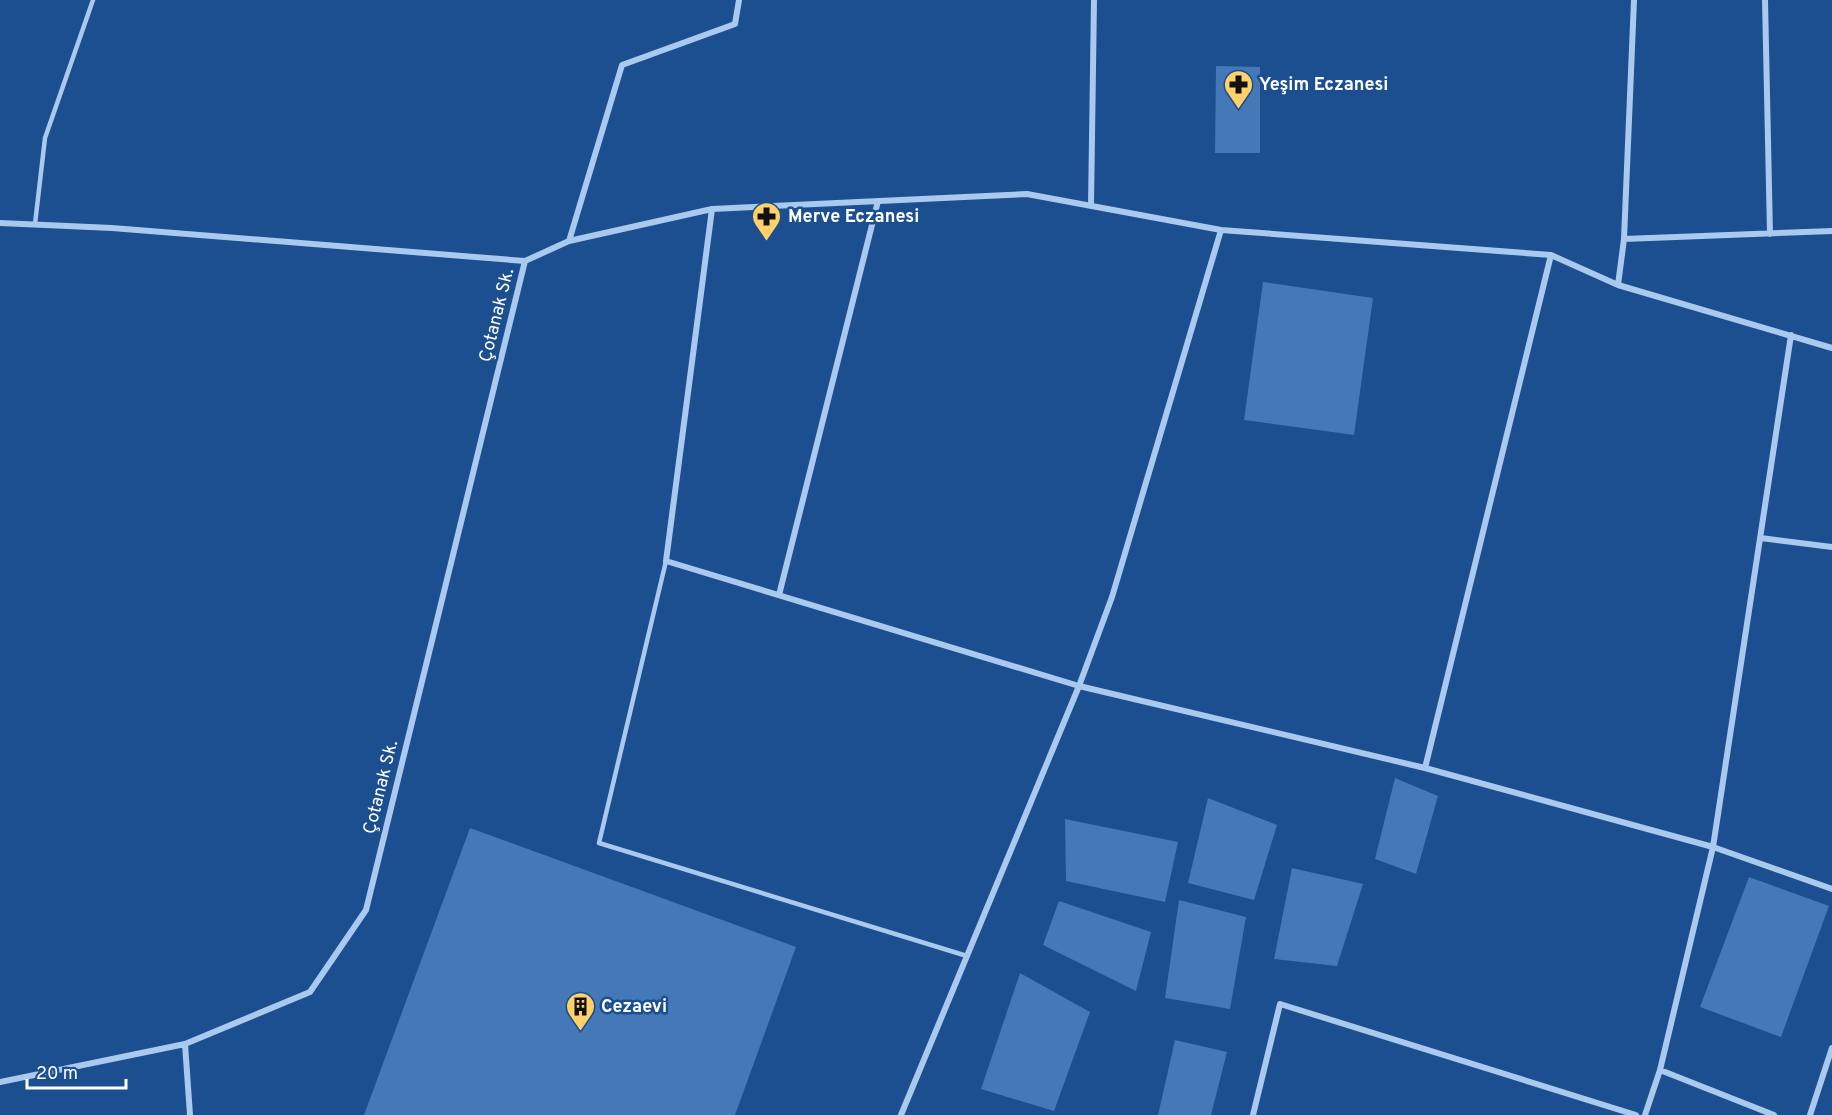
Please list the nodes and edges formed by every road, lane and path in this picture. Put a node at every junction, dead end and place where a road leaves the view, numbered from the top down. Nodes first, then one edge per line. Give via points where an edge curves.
1 (93, 0) edge
2 (739, 0) edge
3 (1094, 0) edge
4 (1634, 0) edge
5 (1765, 0) edge
6 (878, 201) junction
7 (1091, 206) junction
8 (712, 209) junction
9 (0, 223) edge
10 (35, 224) junction
11 (1221, 230) junction
12 (1832, 231) edge
13 (1770, 234) junction
14 (1624, 239) junction
15 (569, 241) junction
16 (1551, 255) junction
17 (525, 261) junction
18 (1618, 285) junction
19 (1791, 334) junction
20 (1832, 348) edge
21 (1761, 538) junction
22 (1832, 547) edge
23 (666, 561) junction
24 (779, 595) junction
25 (1079, 686) junction
26 (1425, 768) junction
27 (1713, 847) junction
28 (1832, 889) edge
29 (967, 956) junction
30 (185, 1044) junction
31 (1832, 1048) edge
32 (1660, 1070) junction
33 (0, 1082) edge
34 (190, 1115) edge
35 (901, 1115) edge
36 (1253, 1115) edge
37 (1636, 1115) edge
38 (1646, 1115) edge
39 (1774, 1115) edge
40 (1810, 1115) edge

1 - 10 lane via 45,138
2 - 15 street via 735,24 622,65
3 - 7 street
4 - 14 street
5 - 13 street
6 - 7 street via 1027,194
6 - 8 street
6 - 24 street
7 - 11 street
8 - 15 street
8 - 23 street
9 - 10 street
10 - 17 street
11 - 16 street
11 - 25 street via 1112,597
12 - 13 street
13 - 14 street
14 - 18 street
15 - 17 street
16 - 18 street
16 - 26 street
17 - 30 street, Çotanak Sk. via 366,910 310,992
18 - 19 street
19 - 20 street
19 - 21 street
21 - 22 street
21 - 27 street
23 - 24 street
23 - 29 lane via 599,843
24 - 25 street
25 - 26 street
25 - 29 street
26 - 27 street
27 - 28 street
27 - 32 street
29 - 35 street
30 - 33 street, Çotanak Sk.
30 - 34 street
31 - 40 street
32 - 38 street
32 - 39 street
36 - 37 street via 1280,1004

